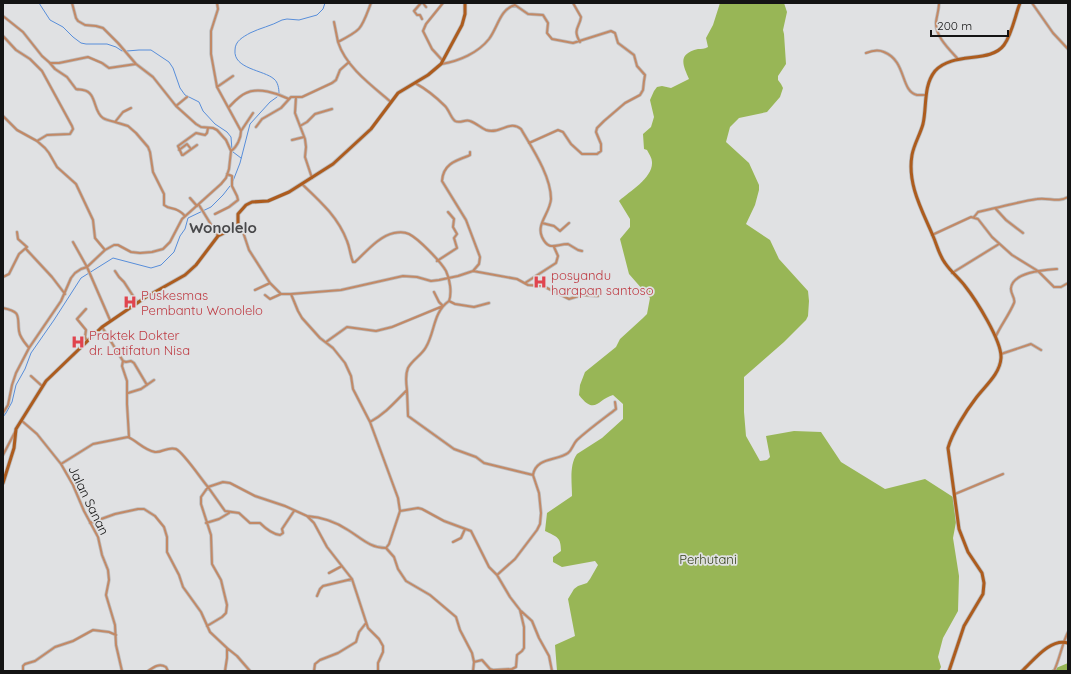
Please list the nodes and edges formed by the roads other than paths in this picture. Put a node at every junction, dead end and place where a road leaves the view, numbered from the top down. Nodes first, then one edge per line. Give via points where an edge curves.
1 (72, 3) edge
2 (217, 3) edge
3 (371, 3) edge
4 (422, 3) edge
5 (443, 3) edge
6 (465, 3) edge
7 (573, 3) edge
8 (939, 3) edge
9 (1020, 3) edge
10 (1032, 3) edge
11 (518, 4) edge
12 (426, 7) dead end
13 (3, 16) edge
14 (422, 19) dead end
15 (334, 22) dead end
16 (3, 36) edge
17 (338, 42) junction
18 (580, 42) junction
19 (1068, 49) edge
20 (866, 52) dead end
21 (958, 59) junction
22 (48, 62) junction
23 (349, 62) junction
24 (442, 63) junction
25 (136, 64) junction
26 (233, 76) dead end
27 (416, 83) junction
28 (217, 87) junction
29 (926, 95) junction
30 (187, 97) dead end
31 (296, 97) junction
32 (289, 99) junction
33 (391, 102) junction
34 (176, 106) junction
35 (228, 107) junction
36 (131, 108) dead end
37 (332, 110) dead end
38 (254, 113) dead end
39 (3, 116) edge
40 (115, 122) junction
41 (300, 126) junction
42 (256, 127) dead end
43 (208, 128) junction
44 (241, 131) junction
45 (304, 137) junction
46 (292, 140) dead end
47 (37, 142) junction
48 (529, 143) junction
49 (197, 145) dead end
50 (191, 149) junction
51 (179, 150) junction
52 (231, 152) junction
53 (470, 152) dead end
54 (227, 174) junction
55 (312, 178) junction
56 (302, 184) junction
57 (1068, 197) edge
58 (190, 198) dead end
59 (198, 205) junction
60 (994, 208) junction
61 (448, 212) dead end
62 (215, 214) dead end
63 (185, 216) junction
64 (973, 217) junction
65 (542, 223) junction
66 (569, 223) dead end
67 (238, 226) junction
68 (17, 232) dead end
69 (1023, 233) dead end
70 (932, 235) junction
71 (218, 236) junction
72 (74, 242) dead end
73 (999, 244) junction
74 (554, 247) junction
75 (26, 249) junction
76 (105, 250) junction
77 (582, 251) dead end
78 (437, 261) junction
79 (87, 267) junction
80 (1057, 269) dead end
81 (115, 271) dead end
82 (473, 271) junction
83 (1038, 271) junction
84 (952, 273) junction
85 (3, 276) edge
86 (448, 279) junction
87 (270, 283) junction
88 (524, 283) junction
89 (1068, 283) edge
90 (256, 290) dead end
91 (434, 292) dead end
92 (65, 294) junction
93 (281, 294) junction
94 (291, 294) junction
95 (265, 296) dead end
96 (598, 296) dead end
97 (449, 301) junction
98 (137, 302) junction
99 (489, 303) dead end
100 (443, 306) junction
101 (3, 308) edge
102 (86, 309) dead end
103 (110, 320) junction
104 (102, 327) junction
105 (996, 336) junction
106 (87, 341) junction
107 (326, 342) junction
108 (29, 348) junction
109 (1041, 350) dead end
110 (1001, 354) junction
111 (123, 361) junction
112 (31, 376) dead end
113 (154, 380) dead end
114 (147, 385) junction
115 (42, 386) junction
116 (406, 390) junction
117 (128, 393) junction
118 (615, 402) dead end
119 (3, 413) edge
120 (22, 421) junction
121 (370, 422) junction
122 (15, 432) junction
123 (129, 437) junction
124 (3, 455) edge
125 (61, 464) junction
126 (1003, 474) dead end
127 (533, 475) junction
128 (3, 483) edge
129 (208, 487) junction
130 (955, 494) junction
131 (294, 510) junction
132 (400, 511) junction
133 (229, 512) junction
134 (307, 516) junction
135 (206, 522) junction
136 (90, 523) junction
137 (465, 529) junction
138 (453, 542) dead end
139 (386, 548) junction
140 (342, 566) junction
141 (329, 573) dead end
142 (497, 575) junction
143 (352, 579) junction
144 (317, 596) dead end
145 (520, 610) junction
146 (366, 623) junction
147 (207, 626) junction
148 (1068, 632) edge
149 (116, 635) junction
150 (1063, 642) junction
151 (1068, 643) edge
152 (227, 648) junction
153 (474, 662) junction
154 (23, 671) edge
155 (122, 671) edge
156 (148, 671) edge
157 (168, 671) edge
158 (225, 671) edge
159 (250, 671) edge
160 (314, 671) edge
161 (378, 671) edge
162 (473, 671) edge
163 (552, 671) edge
164 (949, 671) edge
165 (1022, 671) edge
166 (1054, 671) edge

1 - 25 street via 78,21 103,28
2 - 28 street via 218,9 210,31
3 - 17 street via 361,28
4 - 12 street
4 - 14 street via 414,11
5 - 24 street via 426,24 424,32
6 - 24 main road via 462,24
7 - 18 street via 581,16 576,28
8 - 21 street via 937,30
9 - 21 main road via 1008,39 1002,48 994,53
10 - 19 street
11 - 18 street via 528,14 544,16 548,23 547,33 552,39
11 - 24 street via 505,10 495,29 481,46 452,62
13 - 22 street via 23,32
15 - 17 street
16 - 47 street via 42,71 73,129 70,134 47,135
17 - 23 street
18 - 48 street via 611,31 615,33 618,43 634,55 637,66 645,76 642,93 625,103 597,128 602,148 597,154 582,154 563,132 558,130
20 - 29 street via 882,51 893,57 901,68 906,86 915,94
21 - 29 main road via 943,64 935,71
22 - 25 street via 54,64 88,57 109,68
22 - 40 street via 67,77 76,89 89,94 102,117
23 - 31 street via 332,83 302,97
23 - 33 street
24 - 27 main road
25 - 34 street via 153,77
26 - 28 street
27 - 33 main road via 398,93
27 - 48 street via 443,104 455,121 470,120 487,130 494,131 515,125 521,129
28 - 35 street
29 - 70 main road via 924,121 915,141 912,163 915,194
30 - 34 street
31 - 32 street
31 - 41 street via 295,113
32 - 35 street via 274,93 252,91
32 - 42 street via 281,108 262,119
33 - 55 main road via 371,128 341,158
34 - 43 street via 196,124
35 - 44 street
36 - 40 street via 123,112
37 - 41 street via 315,114
38 - 44 street
39 - 47 street via 17,130
40 - 63 street via 128,126 144,142 150,152 153,172 164,194 164,205 179,210
41 - 45 street
43 - 51 street via 207,133 196,133 178,146
43 - 52 street via 217,130 226,140
44 - 52 street via 240,138
45 - 46 street
45 - 55 street via 306,161
47 - 76 street via 50,153 57,167 76,184 93,220 96,238
48 - 65 street via 549,184 550,202
49 - 50 street
50 - 51 street via 187,144
50 - 51 street via 182,155
52 - 54 street
53 - 82 street via 470,155 451,162 445,169 442,181 466,220 480,257 479,264
54 - 59 street via 221,184
54 - 62 street via 232,176 231,184 238,200
55 - 56 main road
56 - 67 main road via 268,201 246,204 238,214
56 - 78 street via 322,202 339,224 353,262 385,236 399,232 413,236
57 - 60 street via 1060,200 1037,199
58 - 59 street
59 - 63 street
59 - 71 street
60 - 64 street via 978,212
60 - 69 street
61 - 78 street via 454,219 453,227 457,234 454,240 457,248
63 - 76 street via 167,246 158,251 131,252 118,245
64 - 70 street
64 - 73 street via 981,222
65 - 66 street via 554,226 560,231
65 - 74 street via 542,237 548,245
67 - 71 main road
67 - 87 street via 242,229 249,250
68 - 75 street via 18,239
70 - 84 main road via 940,255
71 - 98 main road via 185,275
72 - 79 street
73 - 83 street
73 - 84 street
74 - 77 street via 568,244
74 - 88 street via 558,256 556,263
75 - 85 street via 19,254 9,274
75 - 92 street
76 - 79 street
78 - 86 street
79 - 92 street via 75,273
79 - 103 street
80 - 83 street
81 - 98 street
82 - 86 street
82 - 88 street via 517,279
83 - 89 street via 1054,287
83 - 105 street via 1020,277 1013,284 1011,291 1014,303
84 - 105 main road via 965,286
86 - 94 street via 431,281 403,276 341,290
86 - 97 street
87 - 90 street
87 - 93 street
88 - 96 street via 546,287 569,299 582,295
91 - 100 street
92 - 108 street
93 - 94 street
93 - 95 street via 270,299
94 - 107 street via 302,318
97 - 99 street via 474,308
97 - 100 street
98 - 103 main road
100 - 107 street via 376,331 347,327
100 - 116 street via 434,323 426,349 409,367
101 - 108 street via 17,315 19,333
102 - 106 street via 78,320 86,330
103 - 104 main road
104 - 106 main road
104 - 111 street
105 - 110 main road
106 - 115 main road
107 - 121 street via 345,363
108 - 119 street via 16,373 8,406
109 - 110 street via 1031,344
110 - 130 main road via 1000,364 994,376 975,399 949,442 948,454
111 - 114 street via 134,363
111 - 117 street
112 - 115 street
113 - 114 street
114 - 117 street
115 - 120 main road
116 - 121 street via 392,406
116 - 127 street via 408,416 450,447 476,457 484,463
117 - 123 street
118 - 127 street via 616,409 578,439 569,452 559,458 542,462
120 - 122 main road
120 - 125 street, Jalan Sanan via 37,434
121 - 132 street via 398,498
122 - 124 street
122 - 128 main road via 14,448
123 - 125 street via 93,444
123 - 129 street via 154,452 169,448 178,450
125 - 136 street, Jalan Sanan
126 - 130 street
127 - 142 street via 540,499 540,524 515,559
129 - 131 street via 221,482 230,483 260,498
129 - 133 street via 223,510
129 - 135 street via 201,501
130 - 164 main road via 959,529 968,552 982,573 984,583 983,594 964,626
131 - 133 street via 280,535 260,523 250,523 239,513
131 - 134 street
132 - 137 street via 422,509
132 - 139 street
133 - 135 street via 219,519
134 - 139 street via 319,517 343,527 372,546
134 - 140 street
135 - 147 street via 211,535 212,564 221,580 227,605 226,612
136 - 147 street via 138,509 144,509 156,516 166,532 167,552 180,575 183,587 201,612
136 - 149 street, Jalan Sanan via 98,537 108,570 106,594
137 - 138 street via 461,538
137 - 142 street via 472,532 489,568
139 - 153 street via 394,557 398,569 406,580 454,614
140 - 141 street
140 - 143 street
142 - 145 street
143 - 144 street via 324,586
143 - 146 street
145 - 153 street via 524,627 524,648 517,655 516,667 493,670 482,660
145 - 163 street via 532,621
146 - 160 street via 359,632 356,642 314,664
146 - 161 street via 383,646
147 - 152 street
148 - 150 street
149 - 154 street via 93,630 25,664
149 - 155 street, Jalan Sanan
150 - 151 main road
150 - 165 main road via 1050,646
150 - 166 street
152 - 158 street
152 - 159 street
153 - 162 street
156 - 157 street via 159,665 166,667

